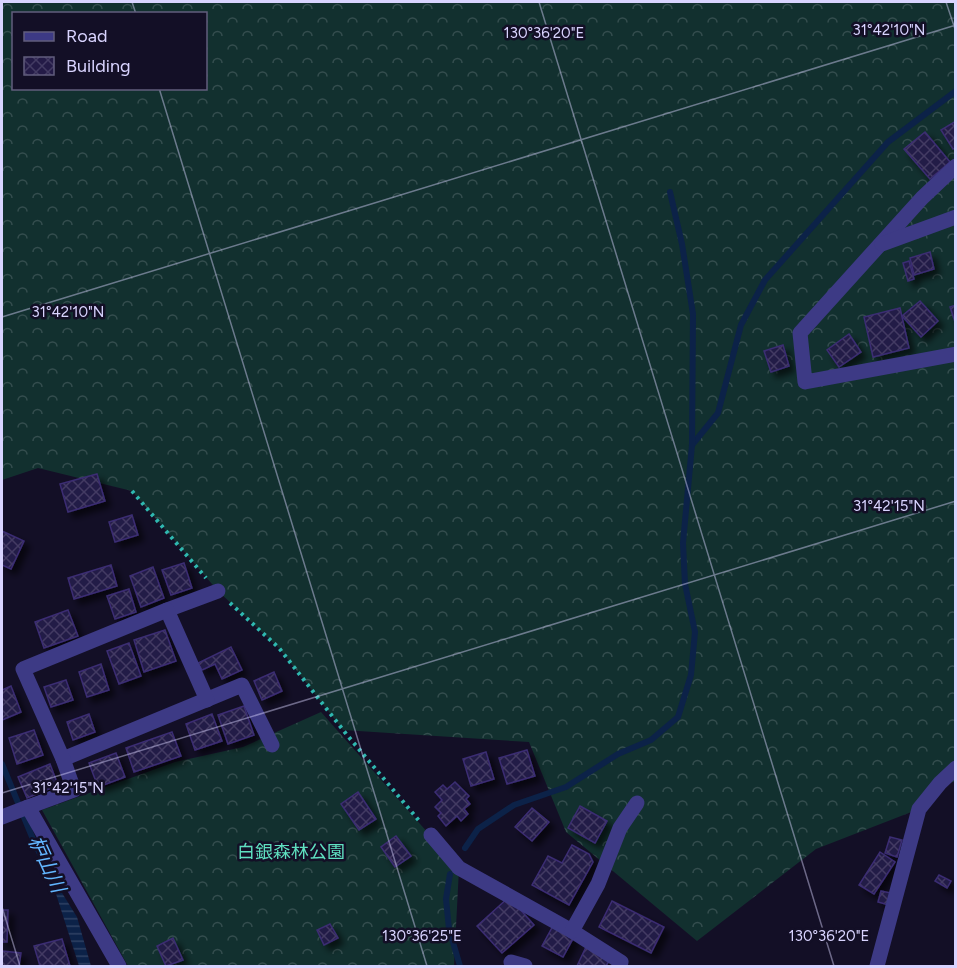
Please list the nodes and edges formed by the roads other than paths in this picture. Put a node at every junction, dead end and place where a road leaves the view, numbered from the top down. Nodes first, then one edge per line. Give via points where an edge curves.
1 (956, 166) edge
2 (956, 217) edge
3 (879, 245) junction
4 (956, 354) edge
5 (218, 591) road end
6 (167, 610) junction
7 (207, 700) junction
8 (272, 745) dead end
9 (63, 759) junction
10 (956, 768) edge
11 (637, 803) dead end
12 (28, 808) junction
13 (4, 816) edge
14 (431, 835) road end
15 (573, 931) junction
16 (119, 966) edge
17 (620, 966) edge
18 (877, 966) edge

1 - 3 street
2 - 3 street
3 - 4 street via 800,333 805,382
5 - 6 street
6 - 7 street
6 - 9 street via 23,669
7 - 8 street via 242,685
7 - 9 street
9 - 12 street via 74,790
10 - 18 street via 919,809
11 - 15 street via 620,828 598,884
12 - 13 street
12 - 16 street
14 - 15 street via 459,868
15 - 17 street via 621,962

